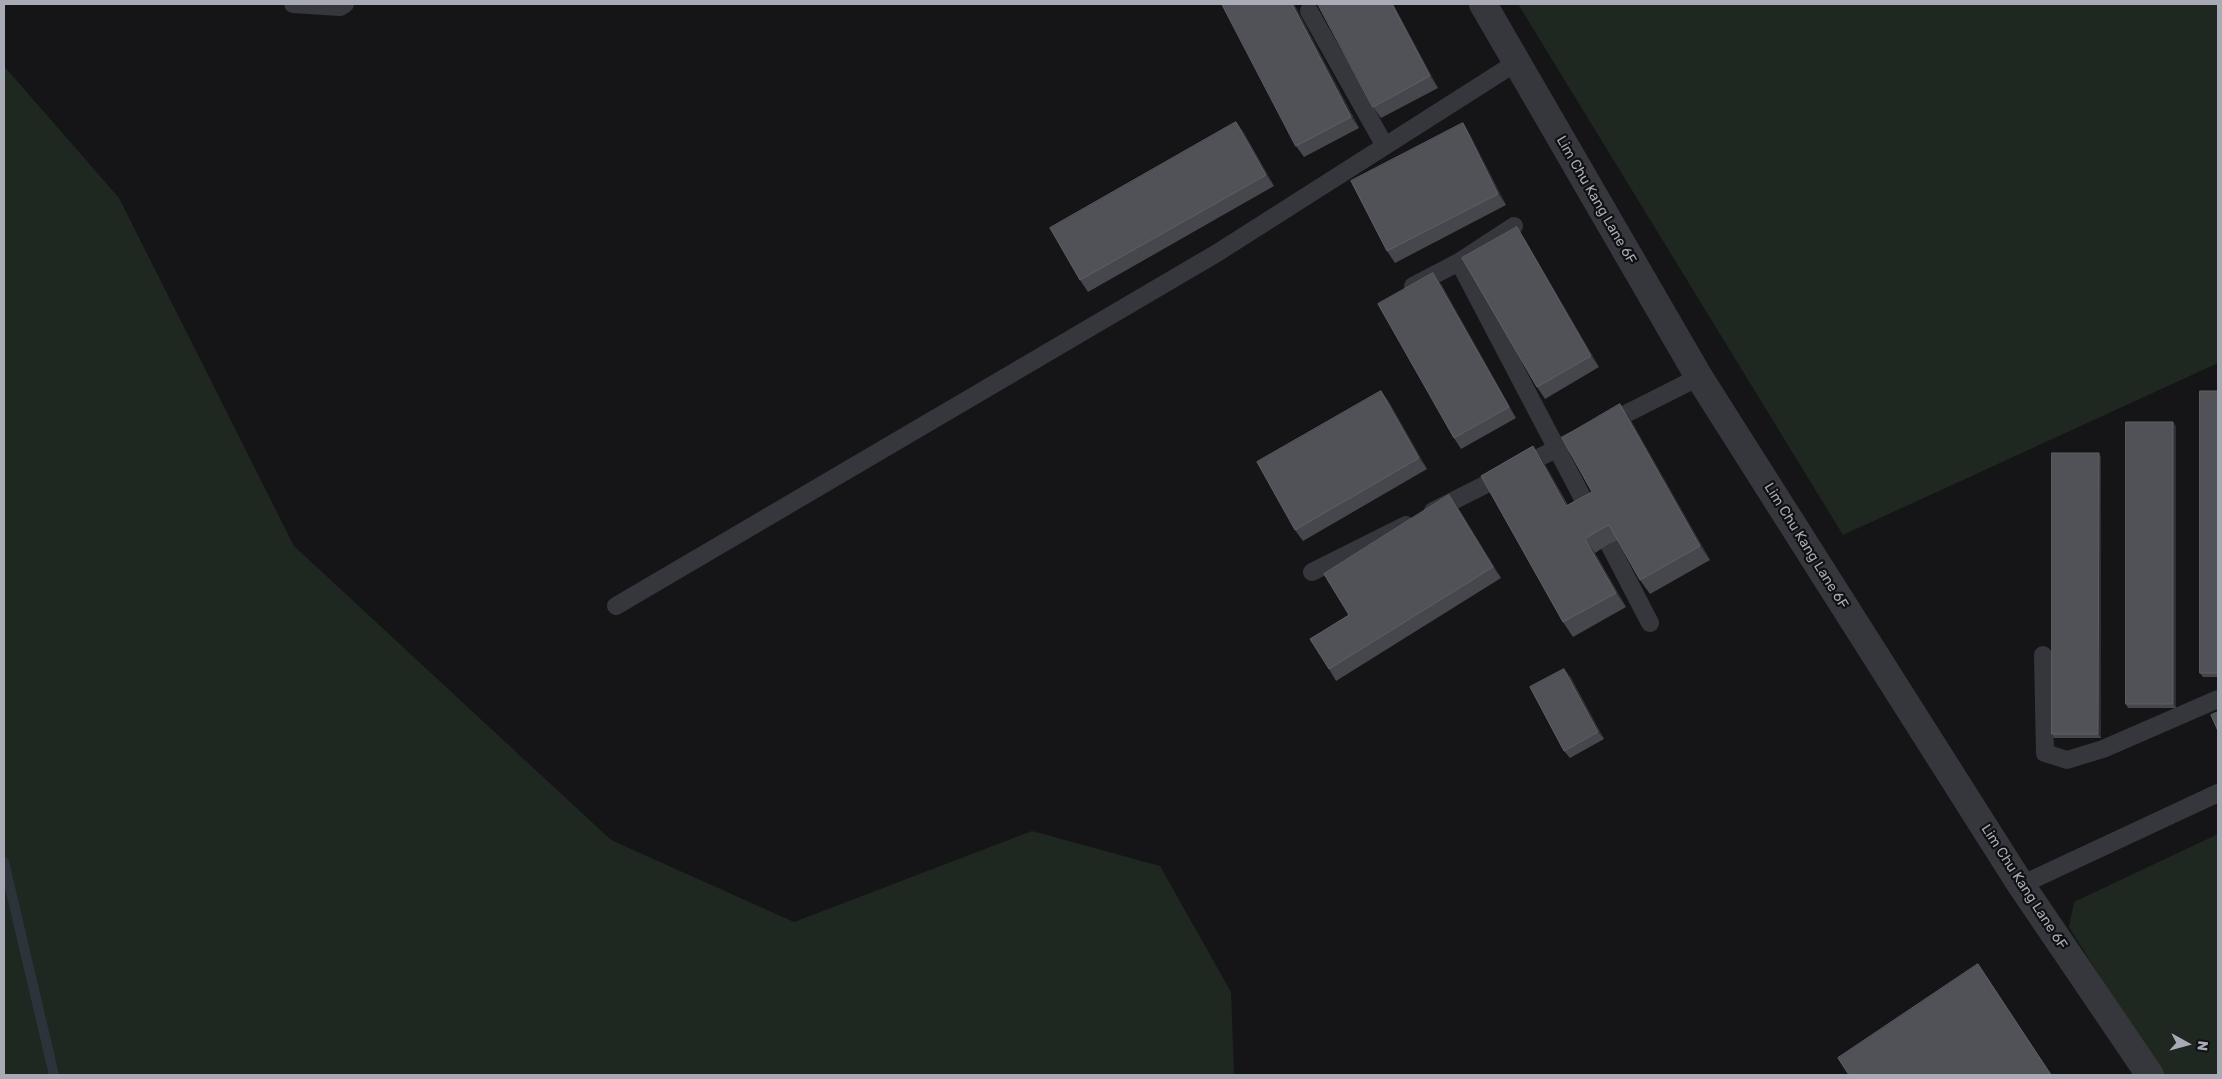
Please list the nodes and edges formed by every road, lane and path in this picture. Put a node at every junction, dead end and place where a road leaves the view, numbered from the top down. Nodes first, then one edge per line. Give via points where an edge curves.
1 (293, 4) edge
2 (345, 4) edge
3 (1483, 4) edge
4 (1309, 11) dead end
5 (1517, 62) junction
6 (1385, 146) junction
7 (1514, 226) edge
8 (1459, 262) junction
9 (1405, 290) edge
10 (1699, 377) junction
11 (1558, 448) junction
12 (1590, 512) edge
13 (1609, 544) edge
14 (1312, 572) dead end
15 (616, 606) dead end
16 (1650, 624) dead end
17 (2043, 655) dead end
18 (2218, 699) edge
19 (2218, 793) edge
20 (2021, 885) junction
21 (2150, 1075) edge

1 - 2 lane via 340,7
3 - 5 street, Lim Chu Kang Lane 6F
4 - 6 lane
5 - 6 lane
5 - 10 street, Lim Chu Kang Lane 6F
6 - 15 lane via 1217,253
7 - 8 lane
8 - 9 lane
8 - 11 lane
10 - 11 lane
10 - 20 street, Lim Chu Kang Lane 6F
11 - 12 lane
11 - 14 lane
13 - 16 lane
17 - 18 lane via 2045,753 2067,760 2103,749
19 - 20 lane
20 - 21 street, Lim Chu Kang Lane 6F

